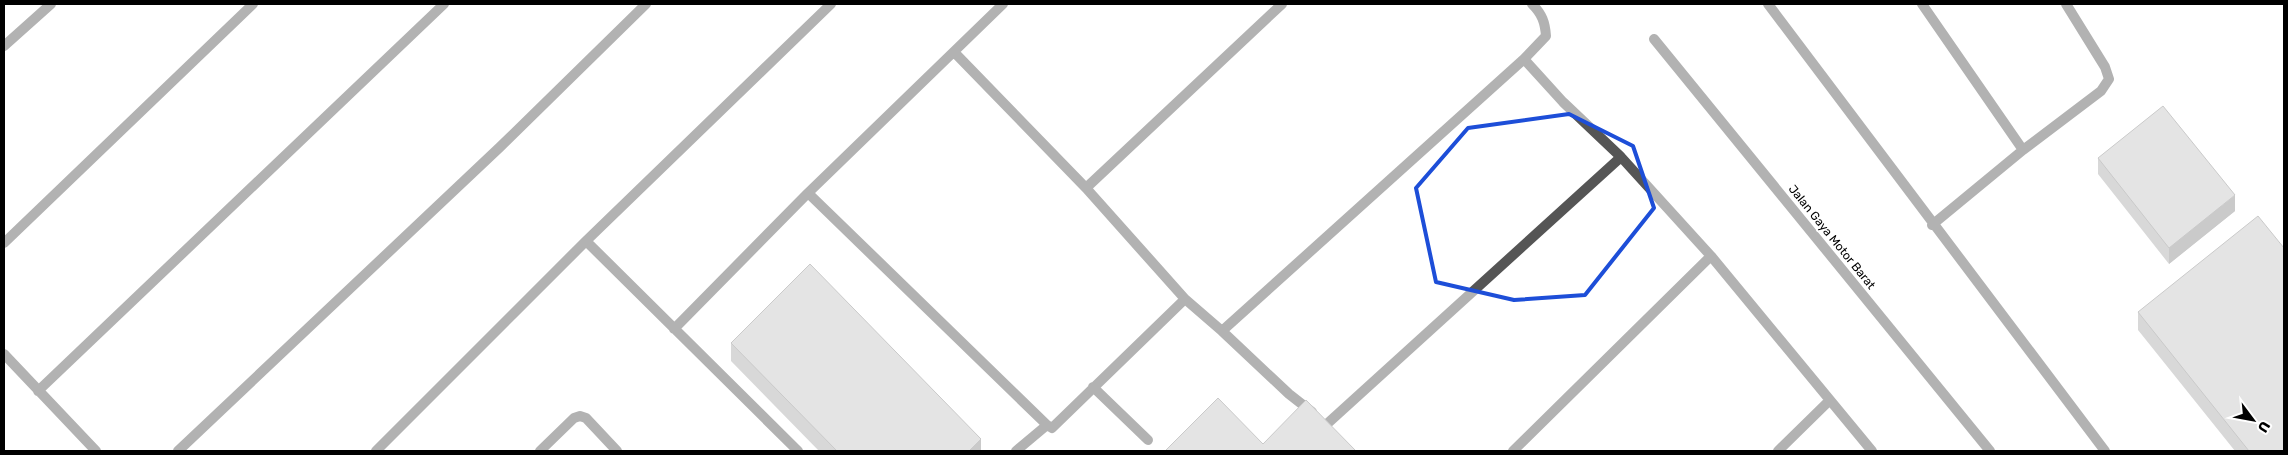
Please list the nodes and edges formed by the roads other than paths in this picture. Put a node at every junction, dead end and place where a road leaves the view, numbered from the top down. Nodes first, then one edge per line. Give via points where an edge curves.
1 (51, 4) edge
2 (253, 4) edge
3 (444, 4) edge
4 (646, 4) edge
5 (831, 4) edge
6 (1003, 4) edge
7 (1282, 4) edge
8 (1532, 4) edge
9 (1768, 4) edge
10 (1922, 4) edge
11 (2066, 4) edge
12 (1654, 39) dead end
13 (4, 46) edge
14 (954, 52) junction
15 (1524, 59) junction
16 (2023, 150) junction
17 (1621, 157) junction
18 (1086, 188) junction
19 (808, 193) junction
20 (1932, 225) junction
21 (586, 242) junction
22 (4, 243) edge
23 (1711, 256) junction
24 (1184, 299) junction
25 (674, 329) junction
26 (1222, 331) junction
27 (4, 354) edge
28 (1093, 387) junction
29 (38, 391) junction
30 (1830, 400) junction
31 (1046, 425) junction
32 (1148, 440) dead end
33 (96, 451) edge
34 (178, 451) edge
35 (376, 451) edge
36 (540, 451) edge
37 (617, 451) edge
38 (798, 451) edge
39 (1016, 451) edge
40 (1513, 451) edge
41 (1778, 451) edge
42 (1872, 451) edge
43 (1990, 451) edge
44 (2105, 451) edge

1 - 13 lane
2 - 22 lane
3 - 29 lane
4 - 34 lane via 500,147
5 - 21 lane
6 - 14 lane
7 - 18 lane
8 - 15 lane via 1541,13 1546,36
9 - 20 lane
10 - 16 lane
11 - 16 lane via 2106,67 2108,79 2101,92
12 - 43 lane, Jalan Gaya Motor Barat
14 - 18 lane
14 - 19 lane
15 - 17 lane via 1563,102
15 - 26 lane
16 - 20 lane
17 - 23 lane
17 - 26 lane via 1332,427 1289,394
18 - 24 lane
19 - 25 lane
19 - 31 lane
20 - 44 lane
21 - 25 lane
21 - 35 lane
23 - 30 lane
23 - 40 lane
24 - 26 lane
24 - 28 lane
25 - 38 lane
27 - 29 lane
28 - 31 lane via 1052,428
28 - 32 lane
29 - 33 lane
30 - 41 lane
30 - 42 lane
31 - 39 lane
36 - 37 lane via 580,416 586,418

